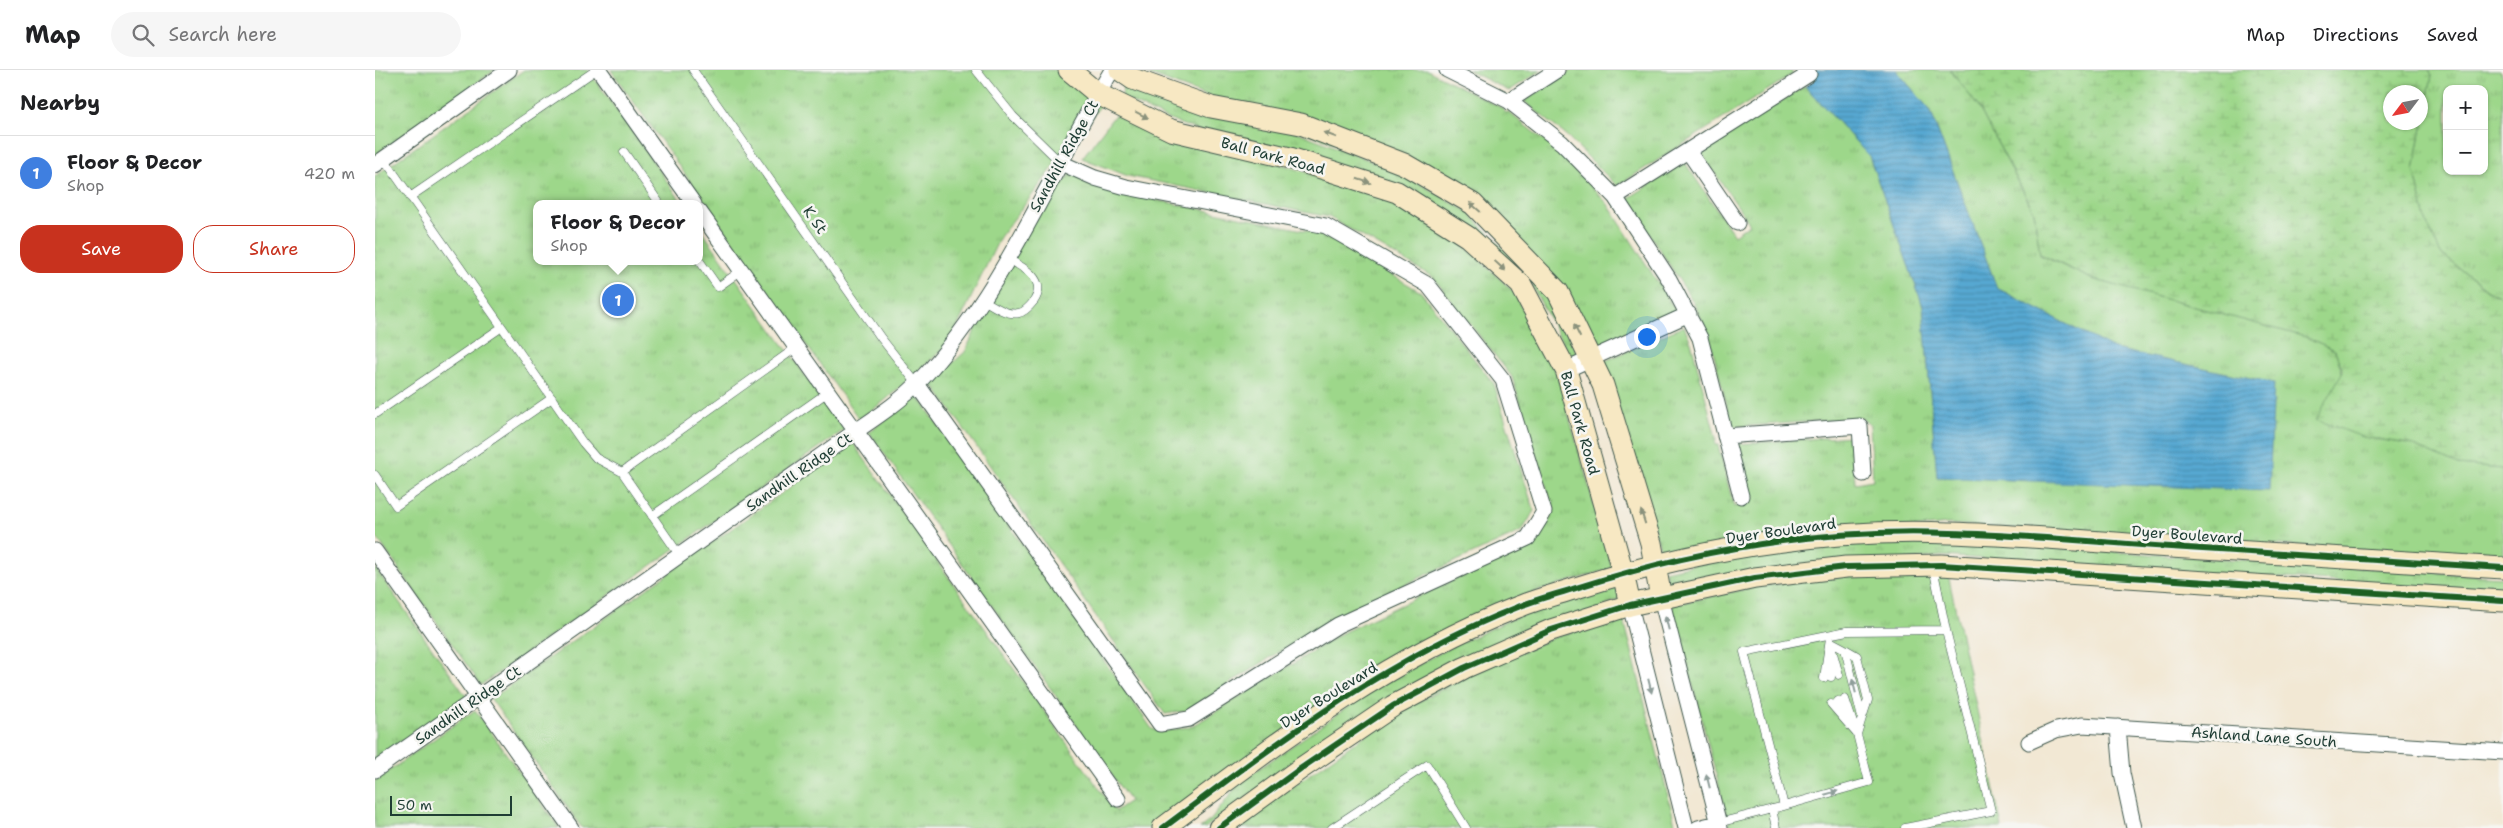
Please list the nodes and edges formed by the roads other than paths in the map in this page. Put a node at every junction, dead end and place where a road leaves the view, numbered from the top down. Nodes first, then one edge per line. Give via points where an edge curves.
1 (509, 70) edge
2 (597, 70) edge
3 (693, 70) edge
4 (976, 70) edge
5 (1069, 70) edge
6 (1112, 70) edge
7 (1120, 70) edge
8 (1447, 70) edge
9 (1557, 70) edge
10 (1805, 70) edge
11 (1098, 94) junction
12 (1509, 101) junction
13 (1688, 151) junction
14 (624, 152) dead end
15 (379, 162) edge
16 (1061, 163) junction
17 (410, 197) junction
18 (1615, 197) junction
19 (657, 200) edge
20 (691, 200) edge
21 (703, 217) edge
22 (1737, 223) dead end
23 (1007, 258) junction
24 (703, 265) edge
25 (741, 270) junction
26 (983, 300) junction
27 (1689, 314) junction
28 (502, 326) junction
29 (797, 348) junction
30 (1591, 358) junction
31 (1566, 370) junction
32 (917, 384) junction
33 (829, 392) junction
34 (552, 398) junction
35 (375, 414) edge
36 (856, 431) junction
37 (1725, 436) junction
38 (622, 472) junction
39 (1863, 474) dead end
40 (375, 475) edge
41 (1741, 496) dead end
42 (652, 516) junction
43 (375, 551) edge
44 (679, 556) junction
45 (1654, 564) junction
46 (1933, 565) junction
47 (2503, 568) edge
48 (1623, 573) junction
49 (1661, 598) junction
50 (2503, 601) edge
51 (1629, 605) junction
52 (1946, 630) junction
53 (1829, 638) junction
54 (478, 698) junction
55 (2118, 727) junction
56 (1857, 734) junction
57 (2029, 742) dead end
58 (2503, 752) edge
59 (375, 770) edge
60 (1233, 776) junction
61 (1118, 799) dead end
62 (1784, 806) junction
63 (1772, 809) junction
64 (1719, 825) edge
65 (1925, 826) edge
66 (571, 828) edge
67 (1163, 828) edge
68 (1186, 828) edge
69 (1219, 828) edge
70 (1332, 828) edge
71 (1466, 828) edge
72 (1686, 828) edge
73 (1698, 828) edge
74 (1776, 828) edge
75 (1905, 828) edge
76 (2134, 828) edge

1 - 15 street
2 - 17 lane
2 - 20 street
3 - 32 lane, K St via 881,338
4 - 16 lane via 1013,116
5 - 11 main road, Ball Park Road
6 - 11 street, Sandhill Ridge Ct
30 -> 7 main road, Ball Park Road via 1558,292 1473,204 1404,164 1301,124 1211,107 1133,79
8 - 12 street
9 - 12 street
10 - 13 street via 1809,74
11 - 16 street, Sandhill Ridge Ct
11 -> 31 main road, Ball Park Road via 1171,130 1290,158 1397,192 1468,237 1521,285
12 - 18 street via 1561,143
13 - 18 street
13 - 22 street
14 - 19 lane
15 - 17 lane
16 - 23 street, Sandhill Ridge Ct
16 - 32 street via 1126,187 1326,226 1428,285 1503,380 1544,512 1528,538 1338,625 1189,719 1160,724
17 - 28 lane
18 - 27 street
21 - 25 street
23 - 26 street, Sandhill Ridge Ct
23 - 26 lane via 1032,274 1038,284 1037,296 1029,308 1019,313 1003,311
24 - 25 lane via 718,287
25 - 29 street
26 - 32 street, Sandhill Ridge Ct via 950,347
27 - 30 street
27 - 37 street via 1700,338
28 - 34 lane
28 - 35 lane
29 - 33 street
29 - 38 lane
30 - 31 street
45 -> 30 main road, Ball Park Road via 1651,544 1603,385
31 - 48 main road, Ball Park Road
32 - 36 street, Sandhill Ridge Ct
33 - 36 street
33 - 42 lane
34 - 38 lane via 596,458
34 - 40 lane via 396,506
36 - 44 street, Sandhill Ridge Ct
36 - 61 street
37 - 39 street via 1860,426
37 - 41 street
38 - 42 lane
42 - 44 lane
43 - 54 street
44 - 54 street, Sandhill Ridge Ct
45 - 47 main road, Dyer Boulevard via 1747,546 1839,535 1947,532
45 - 48 main road, Dyer Boulevard
45 - 49 main road, Ball Park Road
46 - 49 main road via 1846,567 1755,578
46 - 50 main road
46 - 52 lane
48 - 51 main road, Ball Park Road
48 - 60 main road, Dyer Boulevard via 1518,607 1445,640 1366,684 1282,739
49 - 51 main road
64 -> 49 street, Ball Park Road
51 - 69 main road via 1551,630 1464,668 1393,706
51 -> 72 street, Ball Park Road
52 - 53 lane via 1847,631
52 - 65 lane via 1991,811
53 - 53 lane via 1832,677
56 -> 53 lane via 1861,718 1845,649
53 - 62 lane via 1744,652
54 - 59 street, Sandhill Ridge Ct
54 - 66 street
55 - 57 street, Ashland Lane South via 2068,726
55 - 58 street, Ashland Lane South
55 - 76 street via 2122,774
56 - 56 lane via 1838,701
62 -> 56 lane via 1869,782
60 - 67 main road, Dyer Boulevard
60 - 68 main road via 1206,813
62 - 63 lane
63 - 64 lane
63 - 74 lane
64 - 73 street
65 - 75 lane
70 - 71 lane via 1427,765

